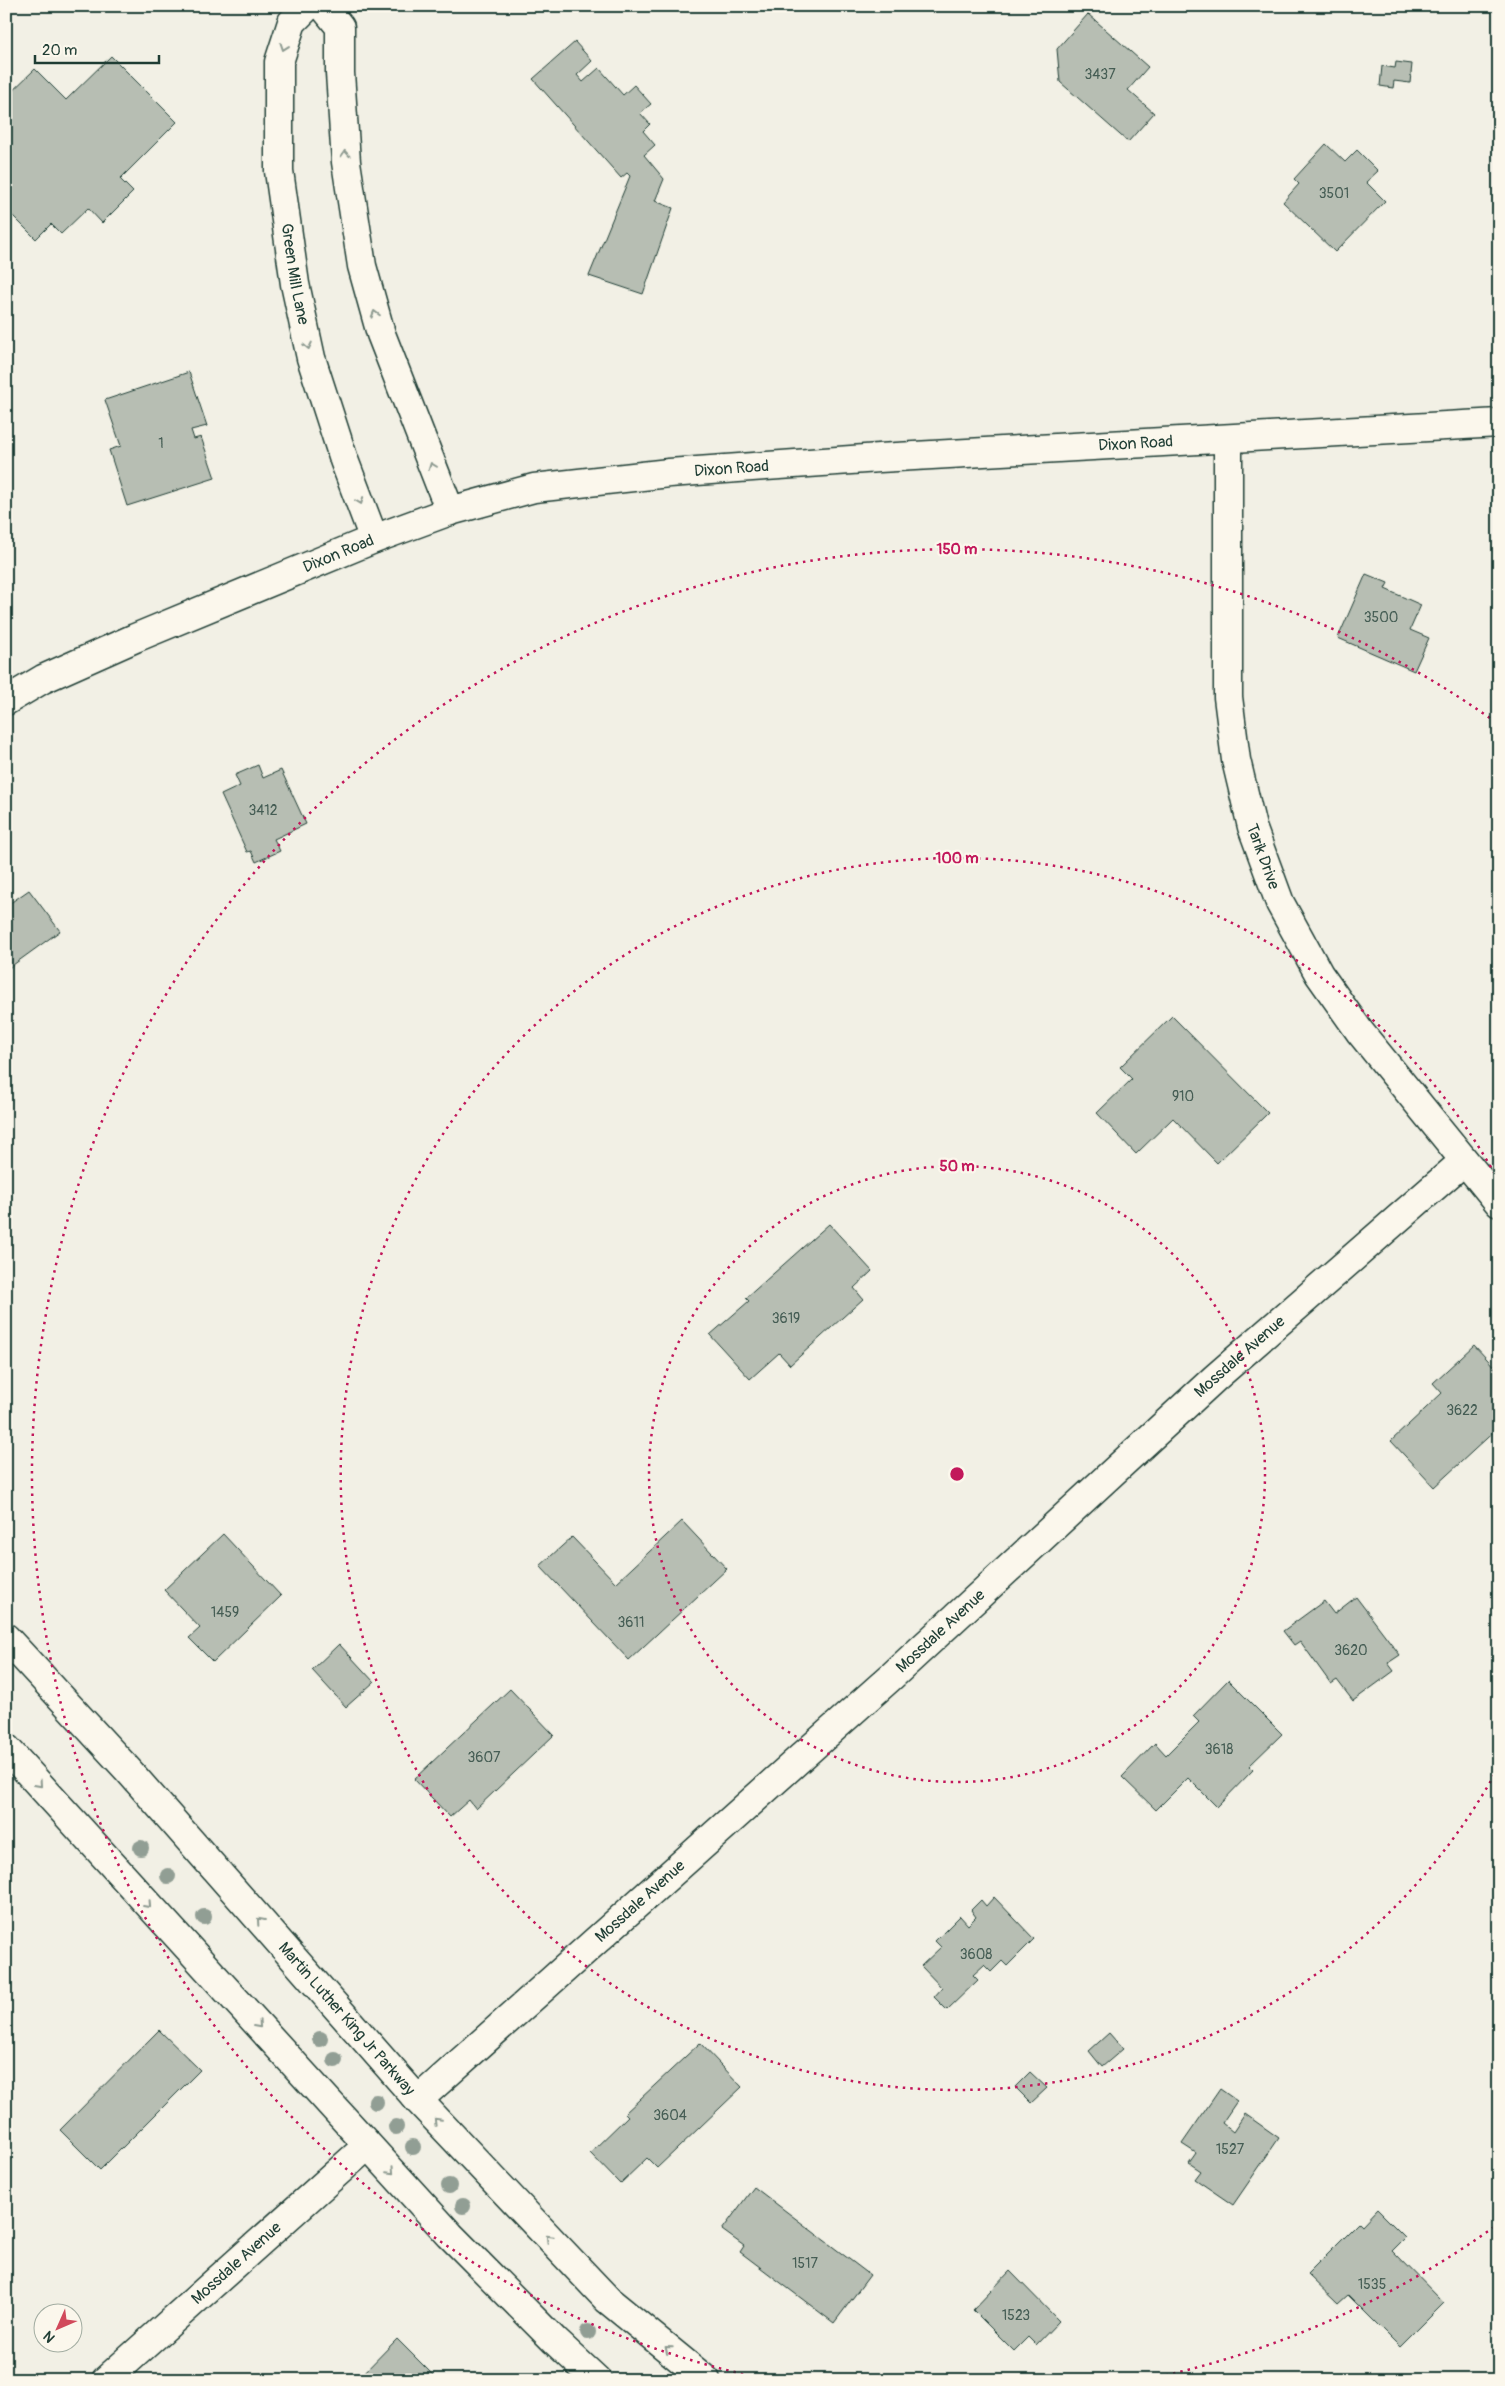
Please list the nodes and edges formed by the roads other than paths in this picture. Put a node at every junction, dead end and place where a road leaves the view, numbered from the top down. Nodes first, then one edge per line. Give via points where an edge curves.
1 (308, 6) edge
2 (323, 6) edge
3 (1499, 423) edge
4 (1228, 439) junction
5 (450, 511) junction
6 (374, 539) junction
7 (6, 701) edge
8 (1464, 1161) junction
9 (1499, 1204) edge
10 (6, 1638) edge
11 (6, 1748) edge
12 (418, 2100) junction
13 (368, 2146) junction
14 (106, 2380) edge
15 (596, 2380) edge
16 (706, 2380) edge

1 -> 6 street, Green Mill Lane via 292,22 279,62 279,171 295,284 311,358
5 -> 2 street via 381,334 362,266 346,162 340,27
3 - 4 street, Dixon Road
4 - 5 street, Dixon Road via 669,473 534,488
4 - 8 street, Tarik Drive via 1228,697 1236,760 1252,827 1280,903 1318,974 1360,1032
5 - 6 street, Dixon Road
6 - 7 street, Dixon Road via 127,642 43,679
8 - 9 street, Tarik Drive
8 - 12 street, Mossdale Avenue via 1215,1378 892,1676
12 -> 10 street, Martin Luther King Jr Parkway via 128,1770
11 -> 13 street
16 -> 12 street, Martin Luther King Jr Parkway via 608,2300
13 - 14 street, Mossdale Avenue
13 -> 15 street via 450,2235

